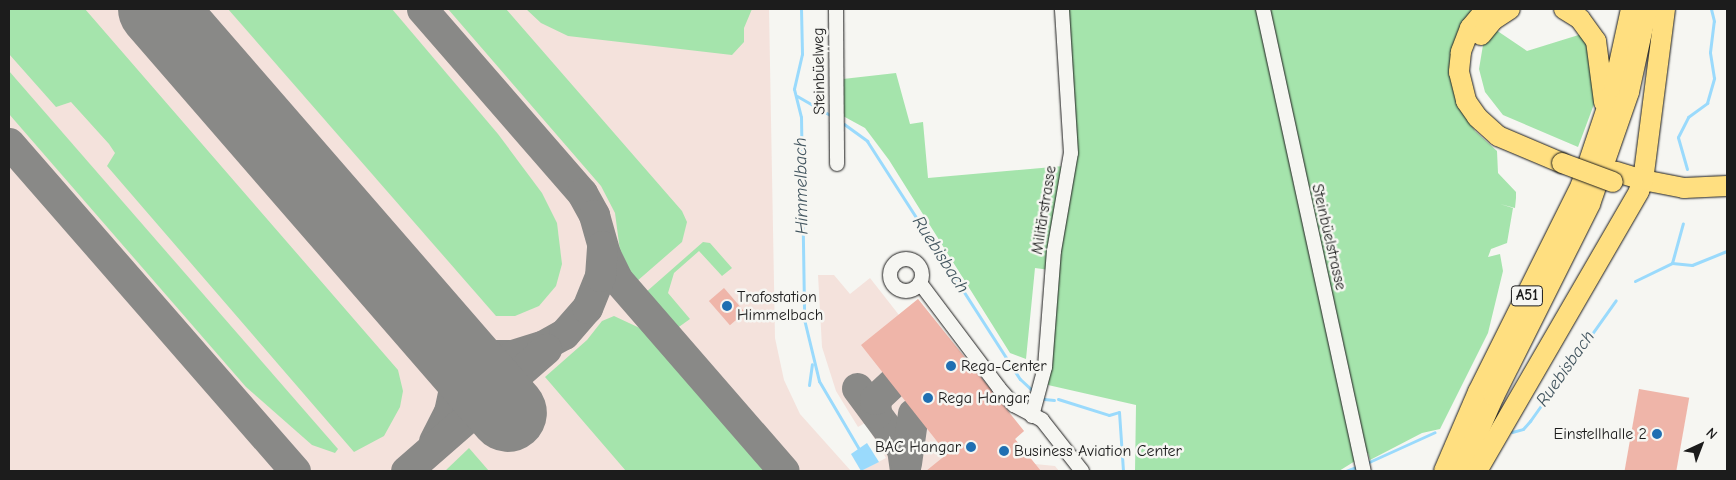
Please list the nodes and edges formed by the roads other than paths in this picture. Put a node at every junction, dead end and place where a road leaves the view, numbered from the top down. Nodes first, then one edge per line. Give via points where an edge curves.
1 (836, 9) edge
2 (1062, 9) edge
3 (1262, 9) edge
4 (1486, 9) edge
5 (1510, 9) edge
6 (1564, 9) edge
7 (1631, 9) edge
8 (1647, 9) edge
9 (1665, 9) edge
10 (1605, 119) junction
11 (1565, 158) junction
12 (837, 164) dead end
13 (1641, 186) junction
14 (1727, 186) edge
15 (1727, 198) edge
16 (920, 283) dead end
17 (1032, 416) junction
18 (1082, 471) edge
19 (1364, 471) edge
20 (1444, 471) edge
21 (1461, 471) edge
22 (1478, 471) edge

1 - 12 street, Steinbüelweg
2 - 17 street, Militärstrasse via 1070,160 1054,251 1044,367
3 - 19 street, Steinbüelstrasse
4 - 11 highway via 1470,28 1460,52 1459,72 1466,101 1477,117 1498,136
5 - 11 highway via 1492,20 1476,44 1472,68 1477,93 1492,116 1508,128
6 - 10 highway via 1580,19 1596,40 1602,65
7 - 10 highway, A51
8 - 21 highway, A51 via 1629,92 1590,204 1494,396
9 - 13 highway
10 - 20 highway, A51 via 1571,208 1478,392
11 - 13 highway, bridge
13 - 14 highway
13 - 15 highway via 1678,200
13 - 22 highway
16 - 17 street via 999,388 1014,405
17 - 18 street via 1062,441

